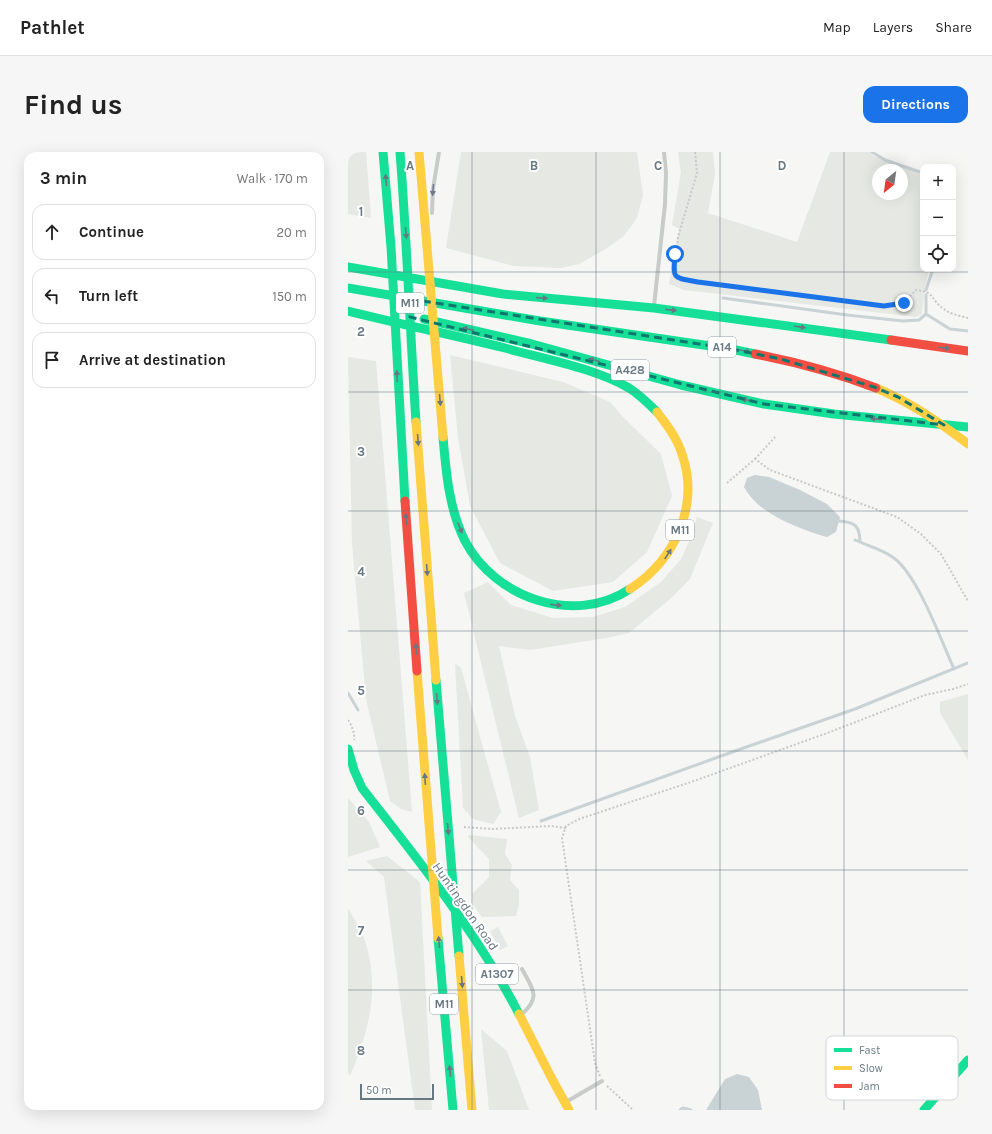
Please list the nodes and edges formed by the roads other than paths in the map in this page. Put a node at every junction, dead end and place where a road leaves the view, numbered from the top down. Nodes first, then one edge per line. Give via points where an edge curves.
1 (384, 152) edge
2 (400, 152) edge
3 (419, 152) edge
4 (439, 152) edge
5 (664, 152) edge
6 (432, 220) dead end
7 (431, 233) dead end
8 (427, 254) junction
9 (348, 267) edge
10 (387, 284) dead end
11 (348, 288) edge
12 (503, 294) junction
13 (348, 305) edge
14 (654, 308) junction
15 (348, 311) edge
16 (968, 351) edge
17 (968, 427) edge
18 (965, 442) edge
19 (348, 749) edge
20 (348, 779) edge
21 (362, 788) junction
22 (522, 969) dead end
23 (520, 1015) junction
24 (968, 1060) edge
25 (958, 1071) edge
26 (602, 1081) road end
27 (933, 1100) edge
28 (567, 1107) edge
29 (453, 1110) edge
30 (472, 1110) edge
31 (924, 1110) edge

29 -> 1 main road, M11 via 403,475
2 -> 30 main road, M11 via 429,599
3 - 8 main road, M11
4 -> 6 lane via 433,190
5 - 14 lane via 665,204
7 - 8 lane
8 -> 15 main road, M11 via 437,361 446,463 454,510 467,543 498,582 520,594 556,606 590,605 615,598 637,586 668,554 679,534 687,501 688,477 677,441 662,417 642,397 617,381 601,375 504,348
9 - 12 main road
10 - 12 main road via 480,295
11 -> 18 main road, A14 via 540,322 731,349 782,360 850,378 898,397 940,422
12 -> 14 main road
17 -> 13 main road, A428 via 834,414 764,404 681,385 464,327
14 -> 16 main road
19 - 21 main road, Huntingdon Road / A1307
20 - 21 main road, Huntingdon Road / A1307
21 - 23 main road, Huntingdon Road / A1307 via 479,945
22 - 23 lane via 531,986 534,999 528,1009
23 - 28 main road, Huntingdon Road / A1307
24 - 25 main road
26 - 28 lane
27 - 31 main road

